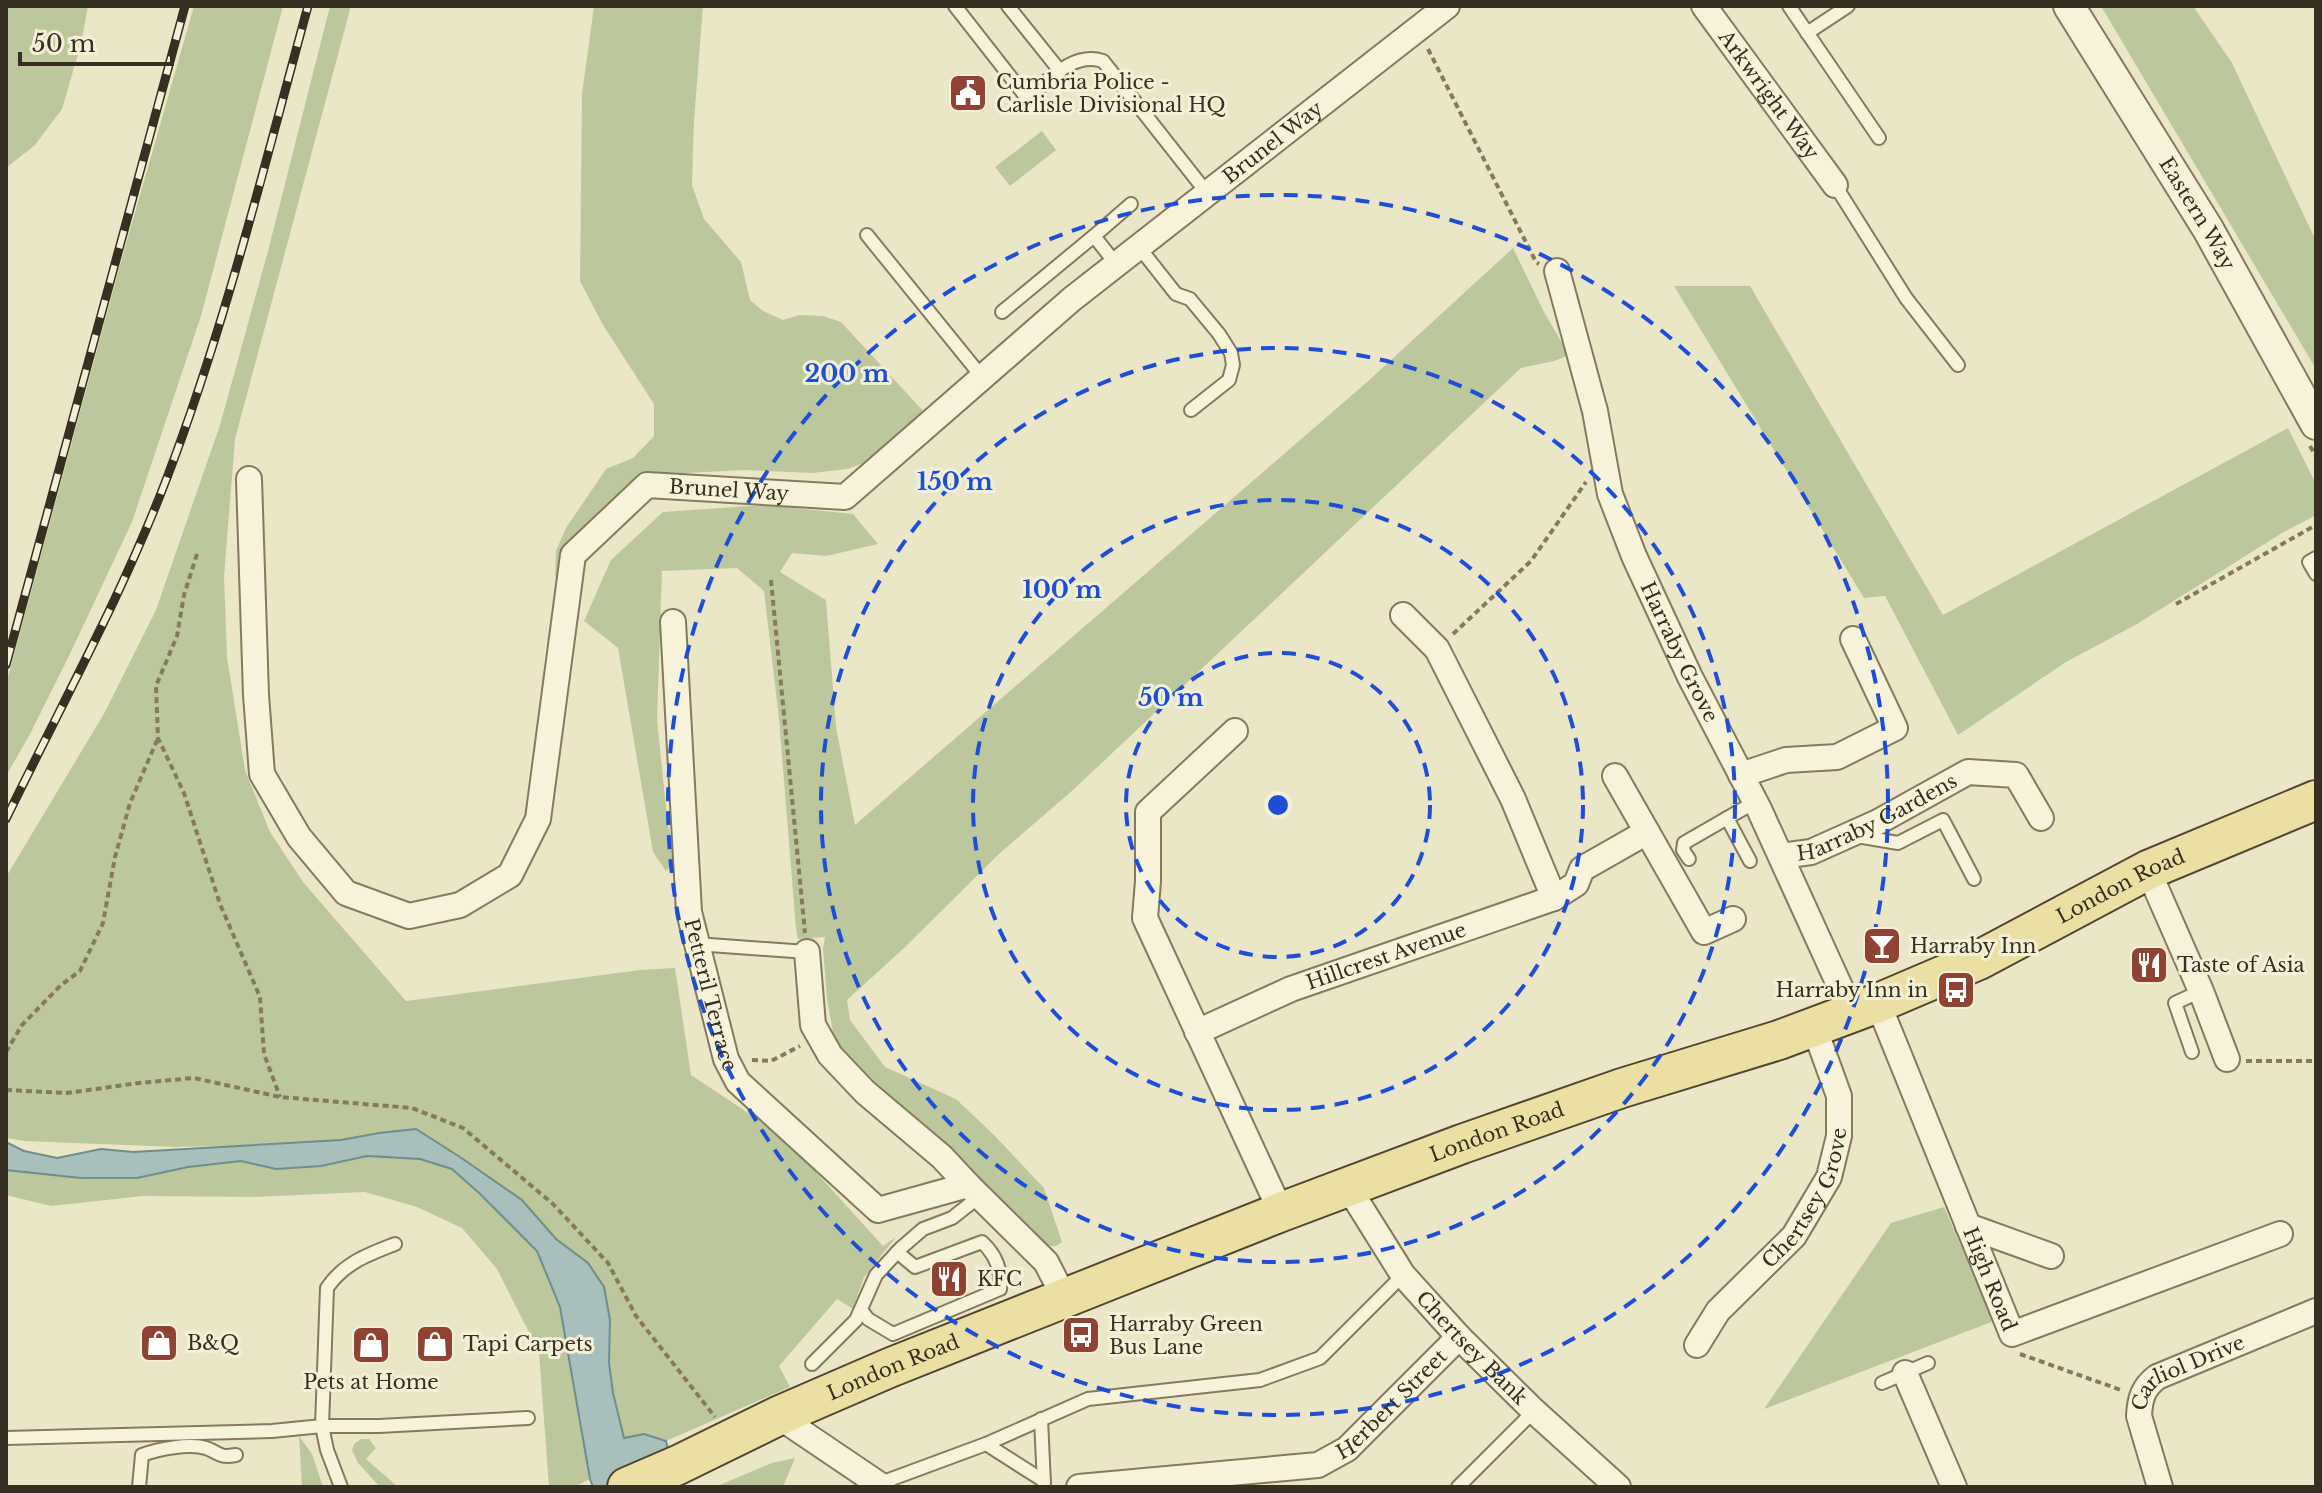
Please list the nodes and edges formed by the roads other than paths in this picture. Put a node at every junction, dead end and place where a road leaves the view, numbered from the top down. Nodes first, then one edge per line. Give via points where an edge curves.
1 (955, 6) edge
2 (1008, 6) edge
3 (1704, 6) edge
4 (1789, 6) edge
5 (1848, 6) edge
6 (2069, 6) edge
7 (1443, 7) edge
8 (1807, 33) junction
9 (1060, 71) junction
10 (1879, 138) dead end
11 (1835, 185) joint
12 (1207, 193) junction
13 (1131, 204) dead end
14 (867, 235) dead end
15 (1094, 236) junction
16 (1139, 247) junction
17 (1116, 264) junction
18 (1557, 271) road end
19 (1002, 312) dead end
20 (1958, 365) dead end
21 (982, 377) junction
22 (1191, 410) dead end
23 (2316, 424) edge
24 (249, 479) dead end
25 (2316, 558) edge
26 (2316, 574) edge
27 (1403, 615) dead end
28 (673, 622) dead end
29 (1853, 639) dead end
30 (1235, 731) dead end
31 (1741, 775) junction
32 (1615, 776) dead end
33 (2316, 800) edge
34 (1755, 802) junction
35 (1727, 818) junction
36 (2041, 818) dead end
37 (1647, 832) junction
38 (1850, 834) junction
39 (1781, 856) junction
40 (1689, 859) dead end
41 (1750, 861) dead end
42 (2148, 870) junction
43 (1974, 879) dead end
44 (1554, 898) junction
45 (1733, 919) dead end
46 (696, 944) junction
47 (807, 952) joint
48 (2201, 991) junction
49 (1865, 1008) junction
50 (1814, 1027) junction
51 (1197, 1032) junction
52 (2192, 1052) dead end
53 (2227, 1059) road end
54 (1348, 1187) junction
55 (974, 1190) junction
56 (1281, 1212) junction
57 (1968, 1226) junction
58 (2280, 1234) dead end
59 (395, 1244) dead end
60 (897, 1252) junction
61 (2051, 1256) dead end
62 (1403, 1275) junction
63 (1064, 1297) junction
64 (861, 1310) junction
65 (2316, 1311) edge
66 (1459, 1337) junction
67 (1697, 1345) dead end
68 (1928, 1363) dead end
69 (812, 1364) dead end
70 (1905, 1373) junction
71 (1882, 1383) dead end
72 (1534, 1411) junction
73 (778, 1416) junction
74 (528, 1418) dead end
75 (1041, 1419) junction
76 (322, 1426) junction
77 (6, 1438) edge
78 (986, 1444) junction
79 (236, 1455) dead end
80 (1044, 1484) edge
81 (880, 1485) edge
82 (1090, 1486) edge
83 (139, 1487) edge
84 (341, 1487) edge
85 (627, 1487) edge
86 (1458, 1487) edge
87 (1618, 1487) edge
88 (1954, 1487) edge
89 (2160, 1487) edge

1 - 9 lane via 1027,98
2 - 9 lane
3 - 11 street, Arkwright Way
4 - 8 lane
5 - 8 lane
6 - 23 street, Eastern Way via 2208,229
7 - 12 street, Brunel Way
8 - 10 lane
9 - 12 lane via 1092,57 1103,61
11 - 20 lane via 1906,298
12 - 16 street, Brunel Way
13 - 15 lane
14 - 21 lane
15 - 17 lane
15 - 19 lane
16 - 17 street, Brunel Way
16 - 22 lane via 1176,294 1190,299 1231,353 1229,380
17 - 21 street, Brunel Way
18 - 31 street, Harraby Grove via 1595,411 1610,494 1690,677
21 - 24 street, Brunel Way via 845,497 647,485 573,555 538,819 510,875 460,905 409,916 346,893 299,837 262,774
25 - 26 lane via 2309,562
27 - 44 street via 1437,649 1513,799
28 - 46 street, Petteril Terrace via 689,912
29 - 31 street via 1895,728 1837,757 1786,760
30 - 51 street via 1148,812 1145,918
31 - 34 street, Harraby Grove
32 - 37 street
33 - 42 main road, London Road
34 - 35 lane
34 - 39 street, Harraby Grove
35 - 40 lane via 1684,843
35 - 41 lane
36 - 38 street, Harraby Gardens via 2016,775 1968,772
37 - 44 street, Hillcrest Avenue via 1582,869 1576,884
37 - 45 street via 1704,932
38 - 39 street, Harraby Gardens via 1811,852
38 - 43 lane via 1898,843 1943,820
39 - 49 street, Harraby Grove
42 - 48 street
42 - 49 main road, London Road via 1979,960
44 - 51 street, Hillcrest Avenue via 1291,989
46 - 47 lane
46 - 55 street, Petteril Terrace via 726,1059 738,1082 878,1210
47 - 55 street via 813,1025 830,1055
48 - 52 lane via 2175,1003
48 - 53 street
49 - 50 main road, London Road
49 - 57 street, High Road
50 - 54 main road, London Road via 1622,1088
50 - 67 street, Chertsey Grove via 1839,1096 1839,1136 1829,1177 1794,1236 1718,1311
51 - 56 street
54 - 56 main road, London Road
54 - 62 street, Chertsey Bank
55 - 60 lane via 952,1218 923,1229
55 - 63 street via 1046,1262
56 - 63 main road, London Road
57 - 58 street, High Road via 2012,1334
57 - 61 street
59 - 76 lane via 360,1257 327,1288
60 - 64 lane via 876,1275
60 - 64 lane via 915,1267 982,1242 999,1267 1000,1289 893,1334
62 - 66 street, Chertsey Bank
62 - 75 lane via 1320,1358 1260,1380 1088,1399
63 - 73 main road, London Road
64 - 69 lane
65 - 89 street, Carliol Drive via 2147,1385 2139,1416
66 - 72 street, Chertsey Bank
66 - 82 street, Herbert Street via 1347,1449 1318,1465
68 - 70 lane
70 - 71 lane
70 - 88 street
72 - 86 lane
72 - 87 street, Chertsey Bank
73 - 81 street
73 - 85 main road, London Road
74 - 76 lane
75 - 78 lane
75 - 80 lane
76 - 77 lane
76 - 84 lane
78 - 80 lane
78 - 81 lane
79 - 83 lane via 217,1455 205,1448 155,1450 142,1455

